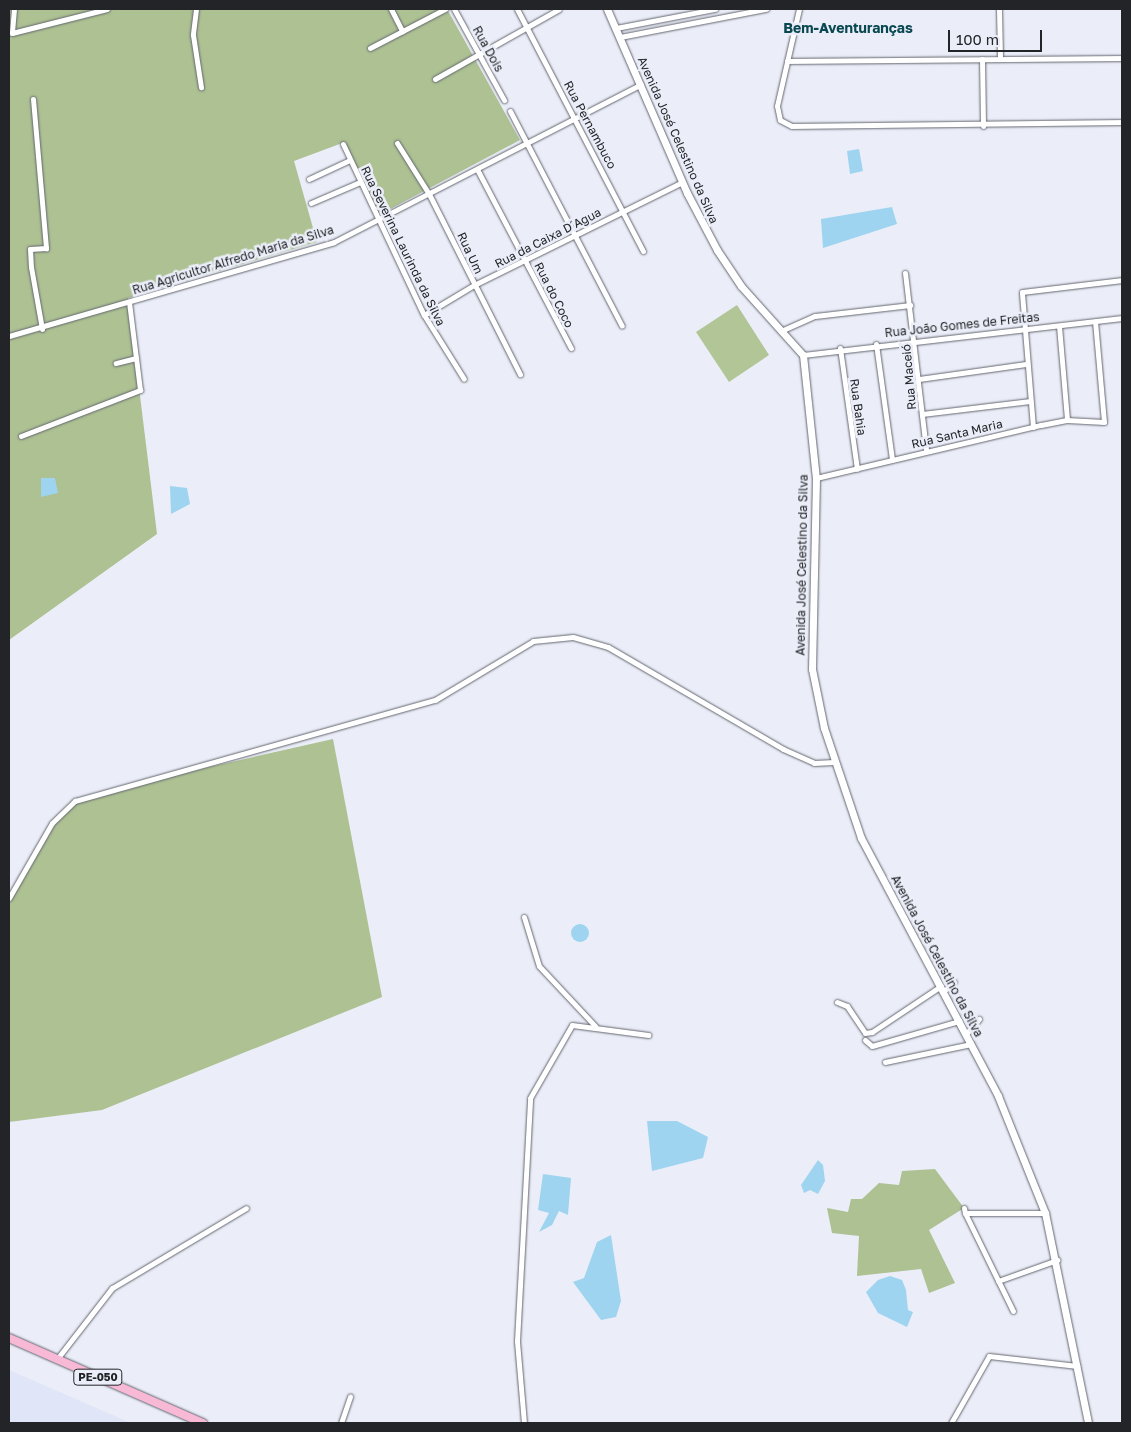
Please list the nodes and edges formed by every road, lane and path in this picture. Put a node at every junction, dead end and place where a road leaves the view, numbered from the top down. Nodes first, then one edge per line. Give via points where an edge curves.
1 (14, 9) edge
2 (108, 9) edge
3 (196, 9) edge
4 (391, 9) edge
5 (445, 9) edge
6 (454, 9) edge
7 (518, 9) edge
8 (559, 9) edge
9 (607, 9) edge
10 (715, 9) edge
11 (766, 9) edge
12 (799, 9) edge
13 (999, 9) edge
14 (527, 28) junction
15 (616, 28) junction
16 (402, 31) junction
17 (620, 37) junction
18 (370, 48) dead end
19 (480, 54) junction
20 (1000, 58) junction
21 (1122, 58) edge
22 (982, 59) junction
23 (787, 61) junction
24 (435, 78) dead end
25 (641, 84) junction
26 (201, 87) dead end
27 (33, 99) dead end
28 (504, 100) dead end
29 (510, 111) dead end
30 (576, 118) junction
31 (1122, 122) edge
32 (983, 126) junction
33 (343, 144) dead end
34 (397, 144) dead end
35 (528, 144) junction
36 (350, 160) junction
37 (478, 171) junction
38 (309, 179) dead end
39 (360, 182) junction
40 (682, 182) junction
41 (429, 194) junction
42 (311, 203) dead end
43 (624, 210) junction
44 (377, 220) junction
45 (575, 236) junction
46 (643, 251) dead end
47 (525, 261) junction
48 (905, 273) dead end
49 (1122, 280) edge
50 (474, 286) junction
51 (129, 302) junction
52 (910, 305) junction
53 (424, 315) junction
54 (1122, 318) edge
55 (1095, 321) junction
56 (622, 326) dead end
57 (1059, 326) junction
58 (42, 329) junction
59 (1024, 329) junction
60 (783, 330) junction
61 (9, 336) edge
62 (916, 340) junction
63 (876, 344) junction
64 (571, 348) dead end
65 (840, 348) junction
66 (803, 355) junction
67 (136, 358) junction
68 (116, 364) dead end
69 (1026, 364) junction
70 (520, 374) dead end
71 (464, 379) dead end
72 (919, 379) junction
73 (1030, 401) junction
74 (922, 414) junction
75 (1067, 420) junction
76 (1033, 427) junction
77 (21, 436) dead end
78 (926, 450) junction
79 (892, 460) junction
80 (857, 469) junction
81 (816, 478) junction
82 (834, 762) junction
83 (9, 898) edge
84 (524, 917) dead end
85 (954, 982) dead end
86 (943, 988) junction
87 (837, 1002) dead end
88 (979, 1019) dead end
89 (959, 1021) junction
90 (596, 1028) junction
91 (966, 1034) junction
92 (648, 1035) dead end
93 (865, 1040) dead end
94 (971, 1044) junction
95 (885, 1062) dead end
96 (246, 1208) dead end
97 (1045, 1213) junction
98 (1057, 1260) junction
99 (998, 1281) junction
100 (1013, 1311) dead end
101 (9, 1338) edge
102 (57, 1359) junction
103 (1077, 1366) junction
104 (350, 1397) dead end
105 (203, 1423) edge
106 (341, 1423) edge
107 (524, 1423) edge
108 (951, 1423) edge
109 (1088, 1423) edge

1 - 2 street via 12,33
3 - 26 street via 193,35
4 - 16 street
5 - 16 street
6 - 19 street, Rua Dois
7 - 14 street, Rua Pernambuco
8 - 14 street
9 - 15 street, Avenida José Celestino da Silva
10 - 15 street
11 - 17 street
12 - 23 street
13 - 20 street
14 - 19 street
14 - 30 street, Rua Pernambuco
15 - 17 street, Avenida José Celestino da Silva
16 - 18 street
17 - 25 street, Avenida José Celestino da Silva
19 - 24 street
19 - 28 street, Rua Dois
20 - 21 street
20 - 22 street
22 - 23 street
22 - 32 street
23 - 32 street via 777,115 792,126
25 - 30 street, Rua Agricultor Alfredo Maria da Silva
25 - 40 street, Avenida José Celestino da Silva
27 - 58 street via 46,248 30,249
29 - 35 street
30 - 35 street, Rua Agricultor Alfredo Maria da Silva
30 - 43 street, Rua Pernambuco
31 - 32 street
33 - 36 street, Rua Severina Laurinda da Silva
34 - 41 street, Rua Um
35 - 37 street, Rua Agricultor Alfredo Maria da Silva
35 - 45 street
36 - 38 street
36 - 39 street, Rua Severina Laurinda da Silva
37 - 41 street, Rua Agricultor Alfredo Maria da Silva
37 - 47 street, Rua do Coco
39 - 42 street
39 - 44 street, Rua Severina Laurinda da Silva
40 - 43 street, Rua da Caixa D´Agua
40 - 60 street, Avenida José Celestino da Silva via 726,266
41 - 44 street, Rua Agricultor Alfredo Maria da Silva
41 - 50 street, Rua Um
43 - 45 street, Rua da Caixa D´Agua
43 - 46 street, Rua Pernambuco
44 - 51 street, Rua Agricultor Alfredo Maria da Silva via 334,242
44 - 53 street, Rua Severina Laurinda da Silva
45 - 47 street, Rua da Caixa D´Agua
45 - 56 street
47 - 50 street, Rua da Caixa D´Agua
47 - 64 street, Rua do Coco
48 - 52 street, Rua Maceió
49 - 59 street via 1022,292
50 - 53 street, Rua da Caixa D´Agua
50 - 70 street, Rua Um
51 - 58 street, Rua Agricultor Alfredo Maria da Silva
51 - 67 street
52 - 60 street via 815,316
52 - 62 street, Rua Maceió
53 - 71 street, Rua Severina Laurinda da Silva
54 - 55 street, Rua João Gomes de Freitas
55 - 57 street, Rua João Gomes de Freitas
55 - 75 street, Rua Santa Maria via 1104,422
57 - 59 street, Rua João Gomes de Freitas
57 - 75 street
58 - 61 street, Rua Agricultor Alfredo Maria da Silva
59 - 62 street, Rua João Gomes de Freitas
59 - 69 street
60 - 66 street, Avenida José Celestino da Silva
62 - 63 street, Rua João Gomes de Freitas
62 - 72 street, Rua Maceió
63 - 65 street, Rua João Gomes de Freitas
63 - 79 street
65 - 66 street, Rua João Gomes de Freitas
65 - 80 street, Rua Bahia
66 - 81 street, Avenida José Celestino da Silva
67 - 68 street
67 - 77 street via 140,390
69 - 72 street
69 - 73 street
72 - 74 street, Rua Maceió
73 - 74 street
73 - 76 street
74 - 78 street, Rua Maceió
75 - 76 street, Rua Santa Maria
76 - 78 street, Rua Santa Maria
78 - 79 street, Rua Santa Maria
79 - 80 street, Rua Santa Maria
80 - 81 street, Rua Santa Maria
81 - 82 street, Avenida José Celestino da Silva via 812,669
82 - 83 street via 814,763 783,749 608,646 574,637 533,641 435,700 75,801 52,823
82 - 86 street, Avenida José Celestino da Silva via 861,838
84 - 90 street via 539,966
85 - 86 street
86 - 87 street via 872,1032 864,1033 847,1006
86 - 89 street, Avenida José Celestino da Silva
88 - 91 street
89 - 91 street, Avenida José Celestino da Silva
89 - 93 street via 872,1046
90 - 92 street
90 - 107 street via 575,1025 567,1030 527,1110 517,1341
91 - 94 street, Avenida José Celestino da Silva
94 - 95 street
94 - 97 street, Avenida José Celestino da Silva via 1008,1118
96 - 102 street via 112,1288
97 - 98 street, Avenida José Celestino da Silva
97 - 99 street via 965,1210
98 - 99 street
98 - 103 street, Avenida José Celestino da Silva
99 - 100 street
101 - 102 main road, PE-050
102 - 105 main road, PE-050
103 - 108 street via 989,1356
103 - 109 street, Avenida José Celestino da Silva
104 - 106 street

